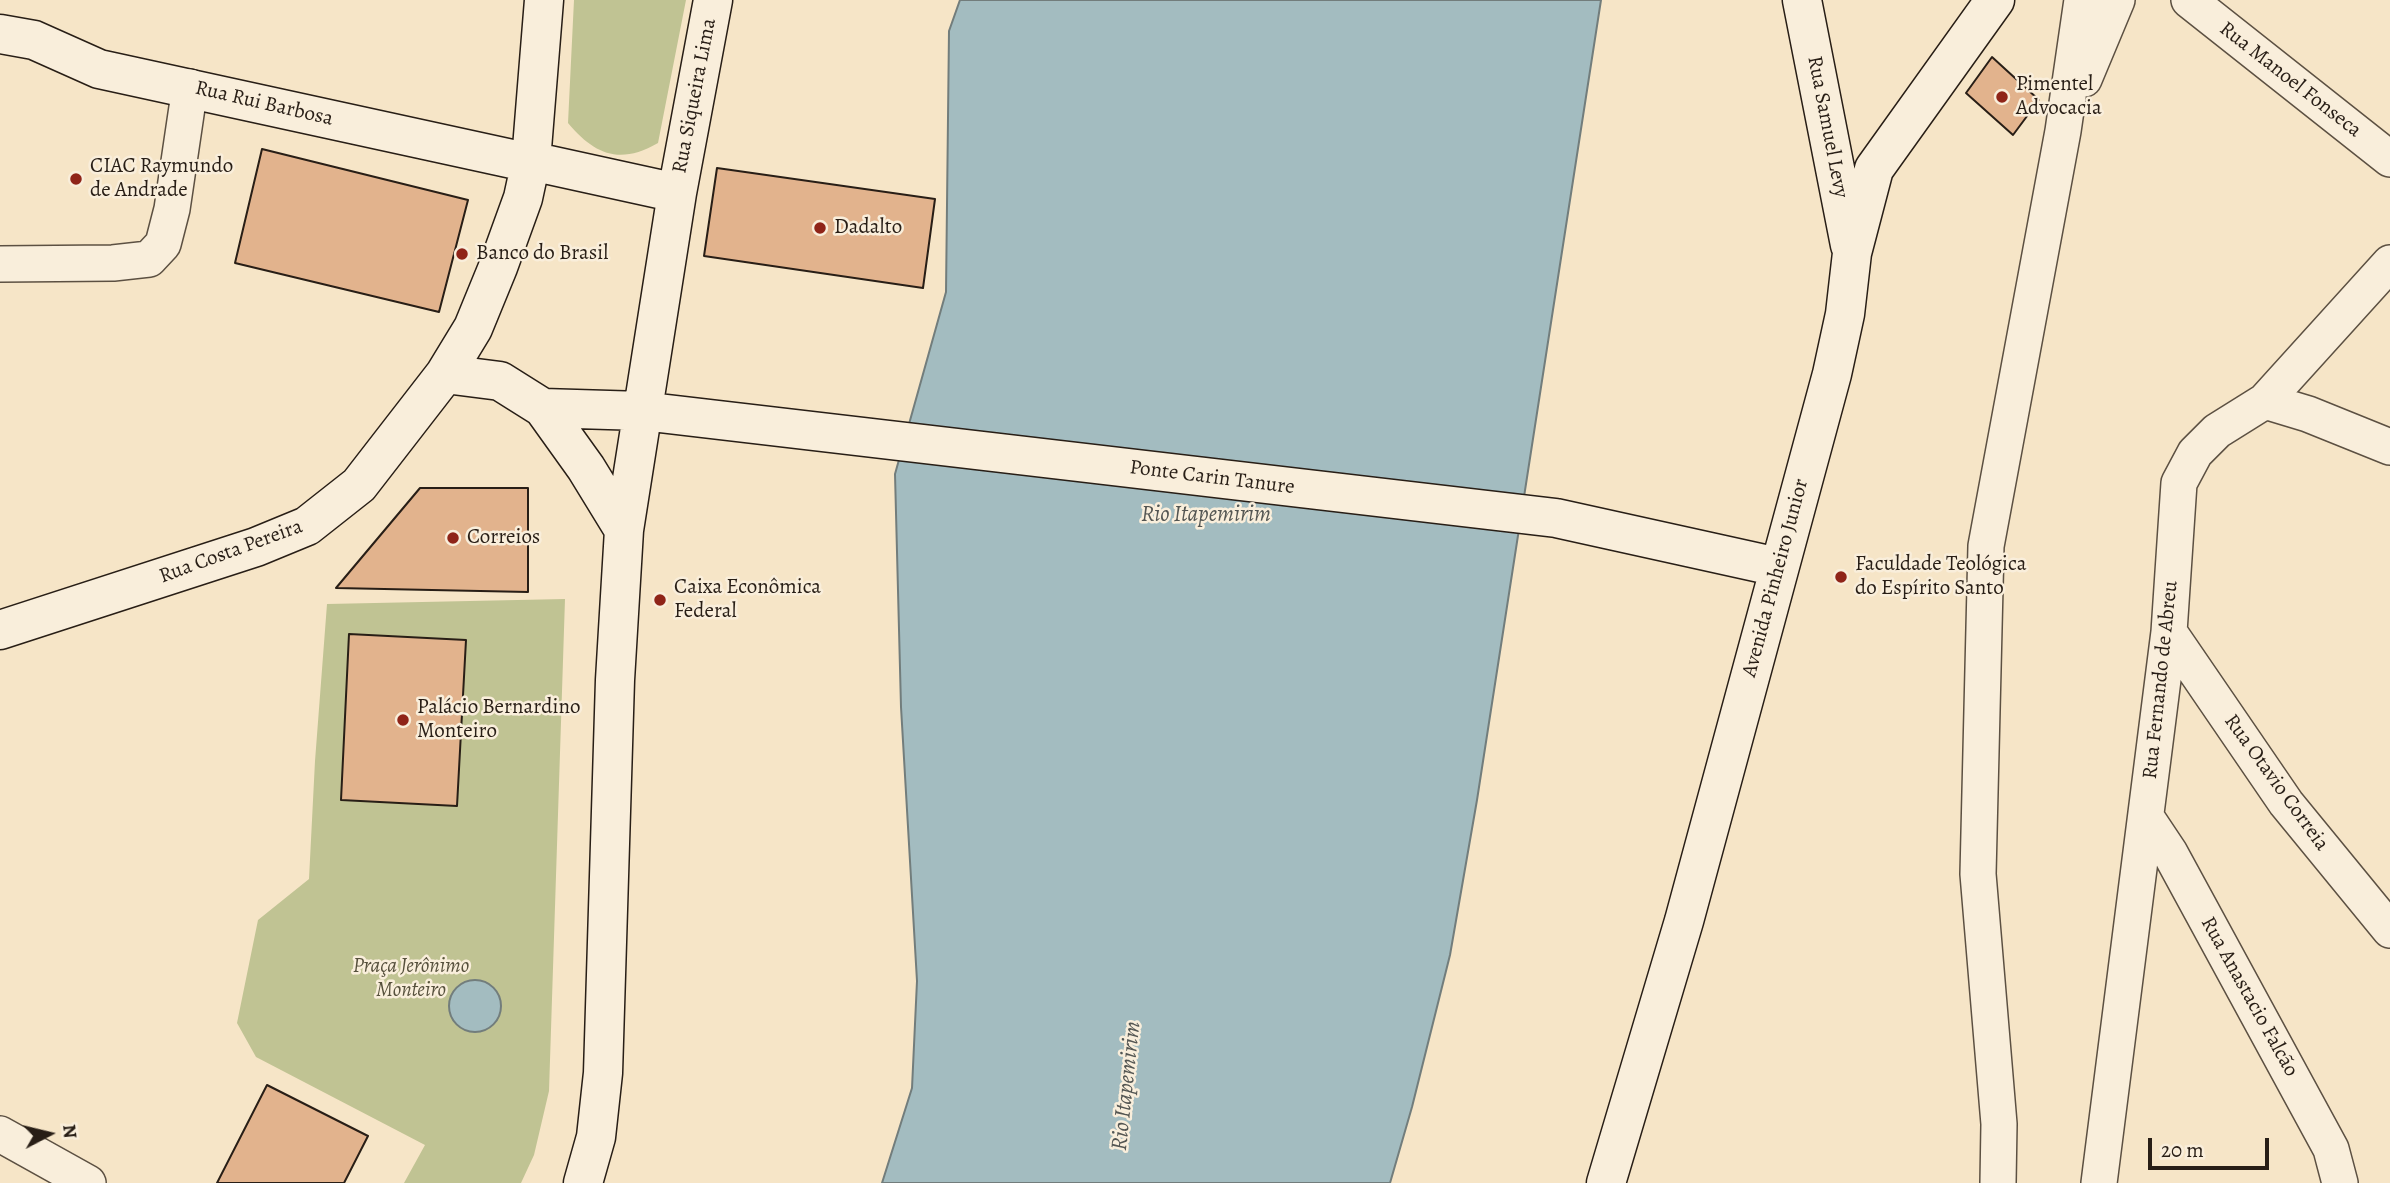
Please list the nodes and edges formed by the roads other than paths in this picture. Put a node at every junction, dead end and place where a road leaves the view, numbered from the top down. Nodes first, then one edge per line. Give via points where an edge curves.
1 (544, 0) edge
2 (713, 0) edge
3 (1802, 0) edge
4 (1995, 0) edge
5 (2082, 0) edge
6 (2117, 0) edge
7 (2189, 0) edge
8 (0, 34) edge
9 (190, 87) junction
10 (2063, 131) junction
11 (2390, 159) edge
12 (531, 161) junction
13 (677, 193) junction
14 (1852, 253) junction
15 (2390, 262) edge
16 (0, 264) edge
17 (445, 374) junction
18 (2265, 401) junction
19 (543, 408) junction
20 (642, 411) junction
21 (2390, 447) edge
22 (624, 530) junction
23 (1778, 567) junction
24 (0, 630) edge
25 (2169, 632) junction
26 (2146, 817) junction
27 (2390, 930) edge
28 (0, 1134) edge
29 (88, 1183) edge
30 (583, 1183) edge
31 (1606, 1183) edge
32 (1998, 1183) edge
33 (2099, 1183) edge
34 (2340, 1183) edge

1 - 12 main road
2 - 13 main road, Rua Siqueira Lima
3 - 14 main road, Rua Samuel Levy
4 - 14 main road, Avenida Pinheiro Junior via 1874,169
5 - 10 street
6 - 10 street
7 - 11 street, Rua Manoel Fonseca
8 - 9 main road, Rua Rui Barbosa via 34,40 99,68
9 - 12 main road, Rua Rui Barbosa
9 - 16 street via 172,209 163,244 149,259
10 - 32 street via 1986,546 1978,874 1999,1124
12 - 13 main road
12 - 17 main road via 498,267 473,328
13 - 20 main road
14 - 23 main road, Avenida Pinheiro Junior via 1832,374
15 - 18 street, Rua Fernando de Abreu
17 - 19 main road via 500,381
17 - 24 main road, Rua Costa Pereira via 359,485 307,526 256,547
18 - 21 street
18 - 25 street, Rua Fernando de Abreu via 2217,431 2195,453 2179,483
19 - 20 main road
19 - 22 main road
20 - 22 main road
20 - 23 main road, Ponte Carin Tanure via 1556,518
22 - 30 main road via 603,1073 596,1137
23 - 31 main road, Avenida Pinheiro Junior via 1684,921
25 - 26 street, Rua Fernando de Abreu
25 - 27 street, Rua Otavio Correia via 2286,803
26 - 33 street, Rua Fernando de Abreu
26 - 34 street, Rua Anastacio Falcão via 2331,1149
28 - 29 street

